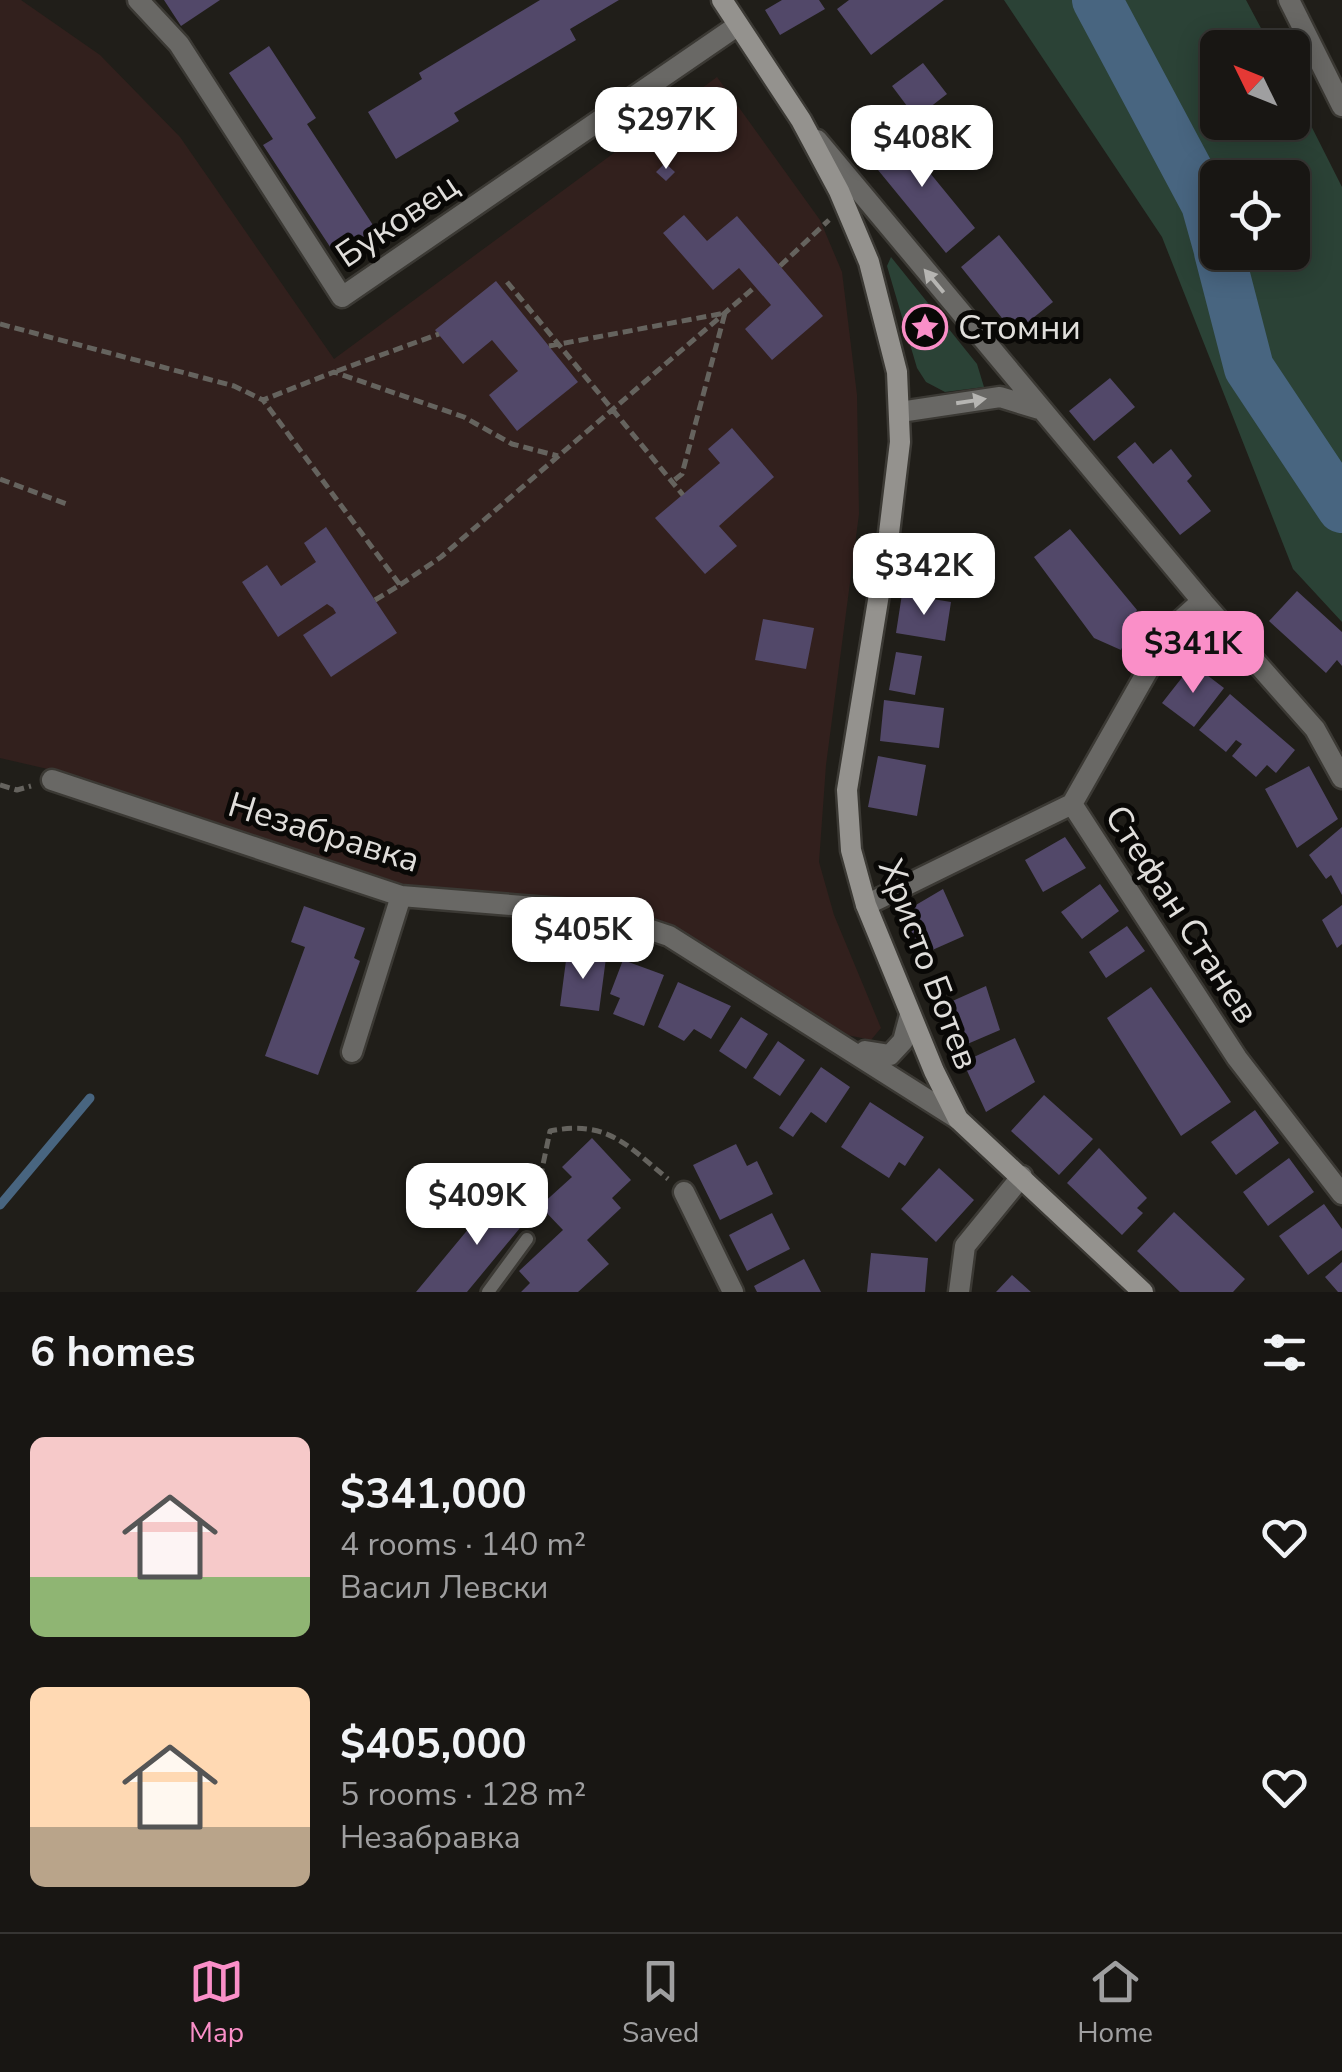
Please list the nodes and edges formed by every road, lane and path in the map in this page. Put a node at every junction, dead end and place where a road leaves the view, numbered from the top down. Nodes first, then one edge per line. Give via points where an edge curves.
1 (138, 0) edge
2 (722, 0) edge
3 (1289, 0) edge
4 (736, 26) junction
5 (1342, 106) edge
6 (800, 120) junction
7 (845, 204) junction
8 (780, 266) dead end
9 (507, 282) dead end
10 (756, 287) dead end
11 (725, 313) junction
12 (0, 324) edge
13 (439, 334) dead end
14 (557, 342) junction
15 (549, 346) dead end
16 (334, 372) junction
17 (263, 400) junction
18 (612, 410) junction
19 (1040, 410) junction
20 (900, 412) junction
21 (558, 456) junction
22 (0, 478) edge
23 (672, 482) junction
24 (683, 495) dead end
25 (68, 505) dead end
26 (400, 586) junction
27 (375, 600) dead end
28 (1202, 601) junction
29 (1342, 778) edge
30 (52, 780) joint
31 (0, 786) edge
32 (1072, 804) junction
33 (401, 896) junction
34 (866, 905) junction
35 (910, 1015) junction
36 (849, 1046) junction
37 (352, 1052) dead end
38 (958, 1119) junction
39 (1022, 1176) junction
40 (684, 1192) joint
41 (1342, 1194) edge
42 (528, 1240) joint
43 (488, 1292) edge
44 (733, 1292) edge
45 (958, 1292) edge
46 (1144, 1292) edge

1 - 4 street, Буковец via 180,44 342,296
2 - 4 main road, Христо Ботев
3 - 5 street
4 - 6 main road, Христо Ботев
6 - 7 main road, Христо Ботев
19 -> 6 street
7 - 8 path
7 - 20 main road, Христо Ботев via 886,320
9 - 14 path
10 - 11 path
11 - 14 path
11 - 18 path
11 - 23 path via 682,474
12 - 17 path via 234,386
13 - 16 path
14 - 15 path
14 - 18 path
16 - 17 path
16 - 21 path
17 - 26 path
18 - 21 path
18 - 23 path
20 -> 19 street via 1000,398
19 - 28 street
20 - 34 main road, Христо Ботев via 889,533 848,790 851,850
21 - 26 path
22 - 25 path
23 - 24 path
26 - 27 path
28 - 29 street via 1316,728
28 - 32 street via 1172,628
30 - 31 path via 17,790
30 - 33 street, Незабравка
32 - 34 street, Стефан Станев
32 - 41 street, Стефан Станев via 1237,1058
33 - 36 street, Незабравка via 616,918 669,936
33 - 37 street
34 - 35 main road, Христо Ботев
35 - 36 street, Незабравка via 903,1041 890,1054
35 - 38 main road, Христо Ботев
36 - 38 street, Незабравка
38 - 39 main road, Христо Ботев
39 - 45 street via 964,1246
39 - 46 main road, Христо Ботев
40 - 42 path via 627,1144 585,1124 550,1131
40 - 44 street
42 - 43 lane

